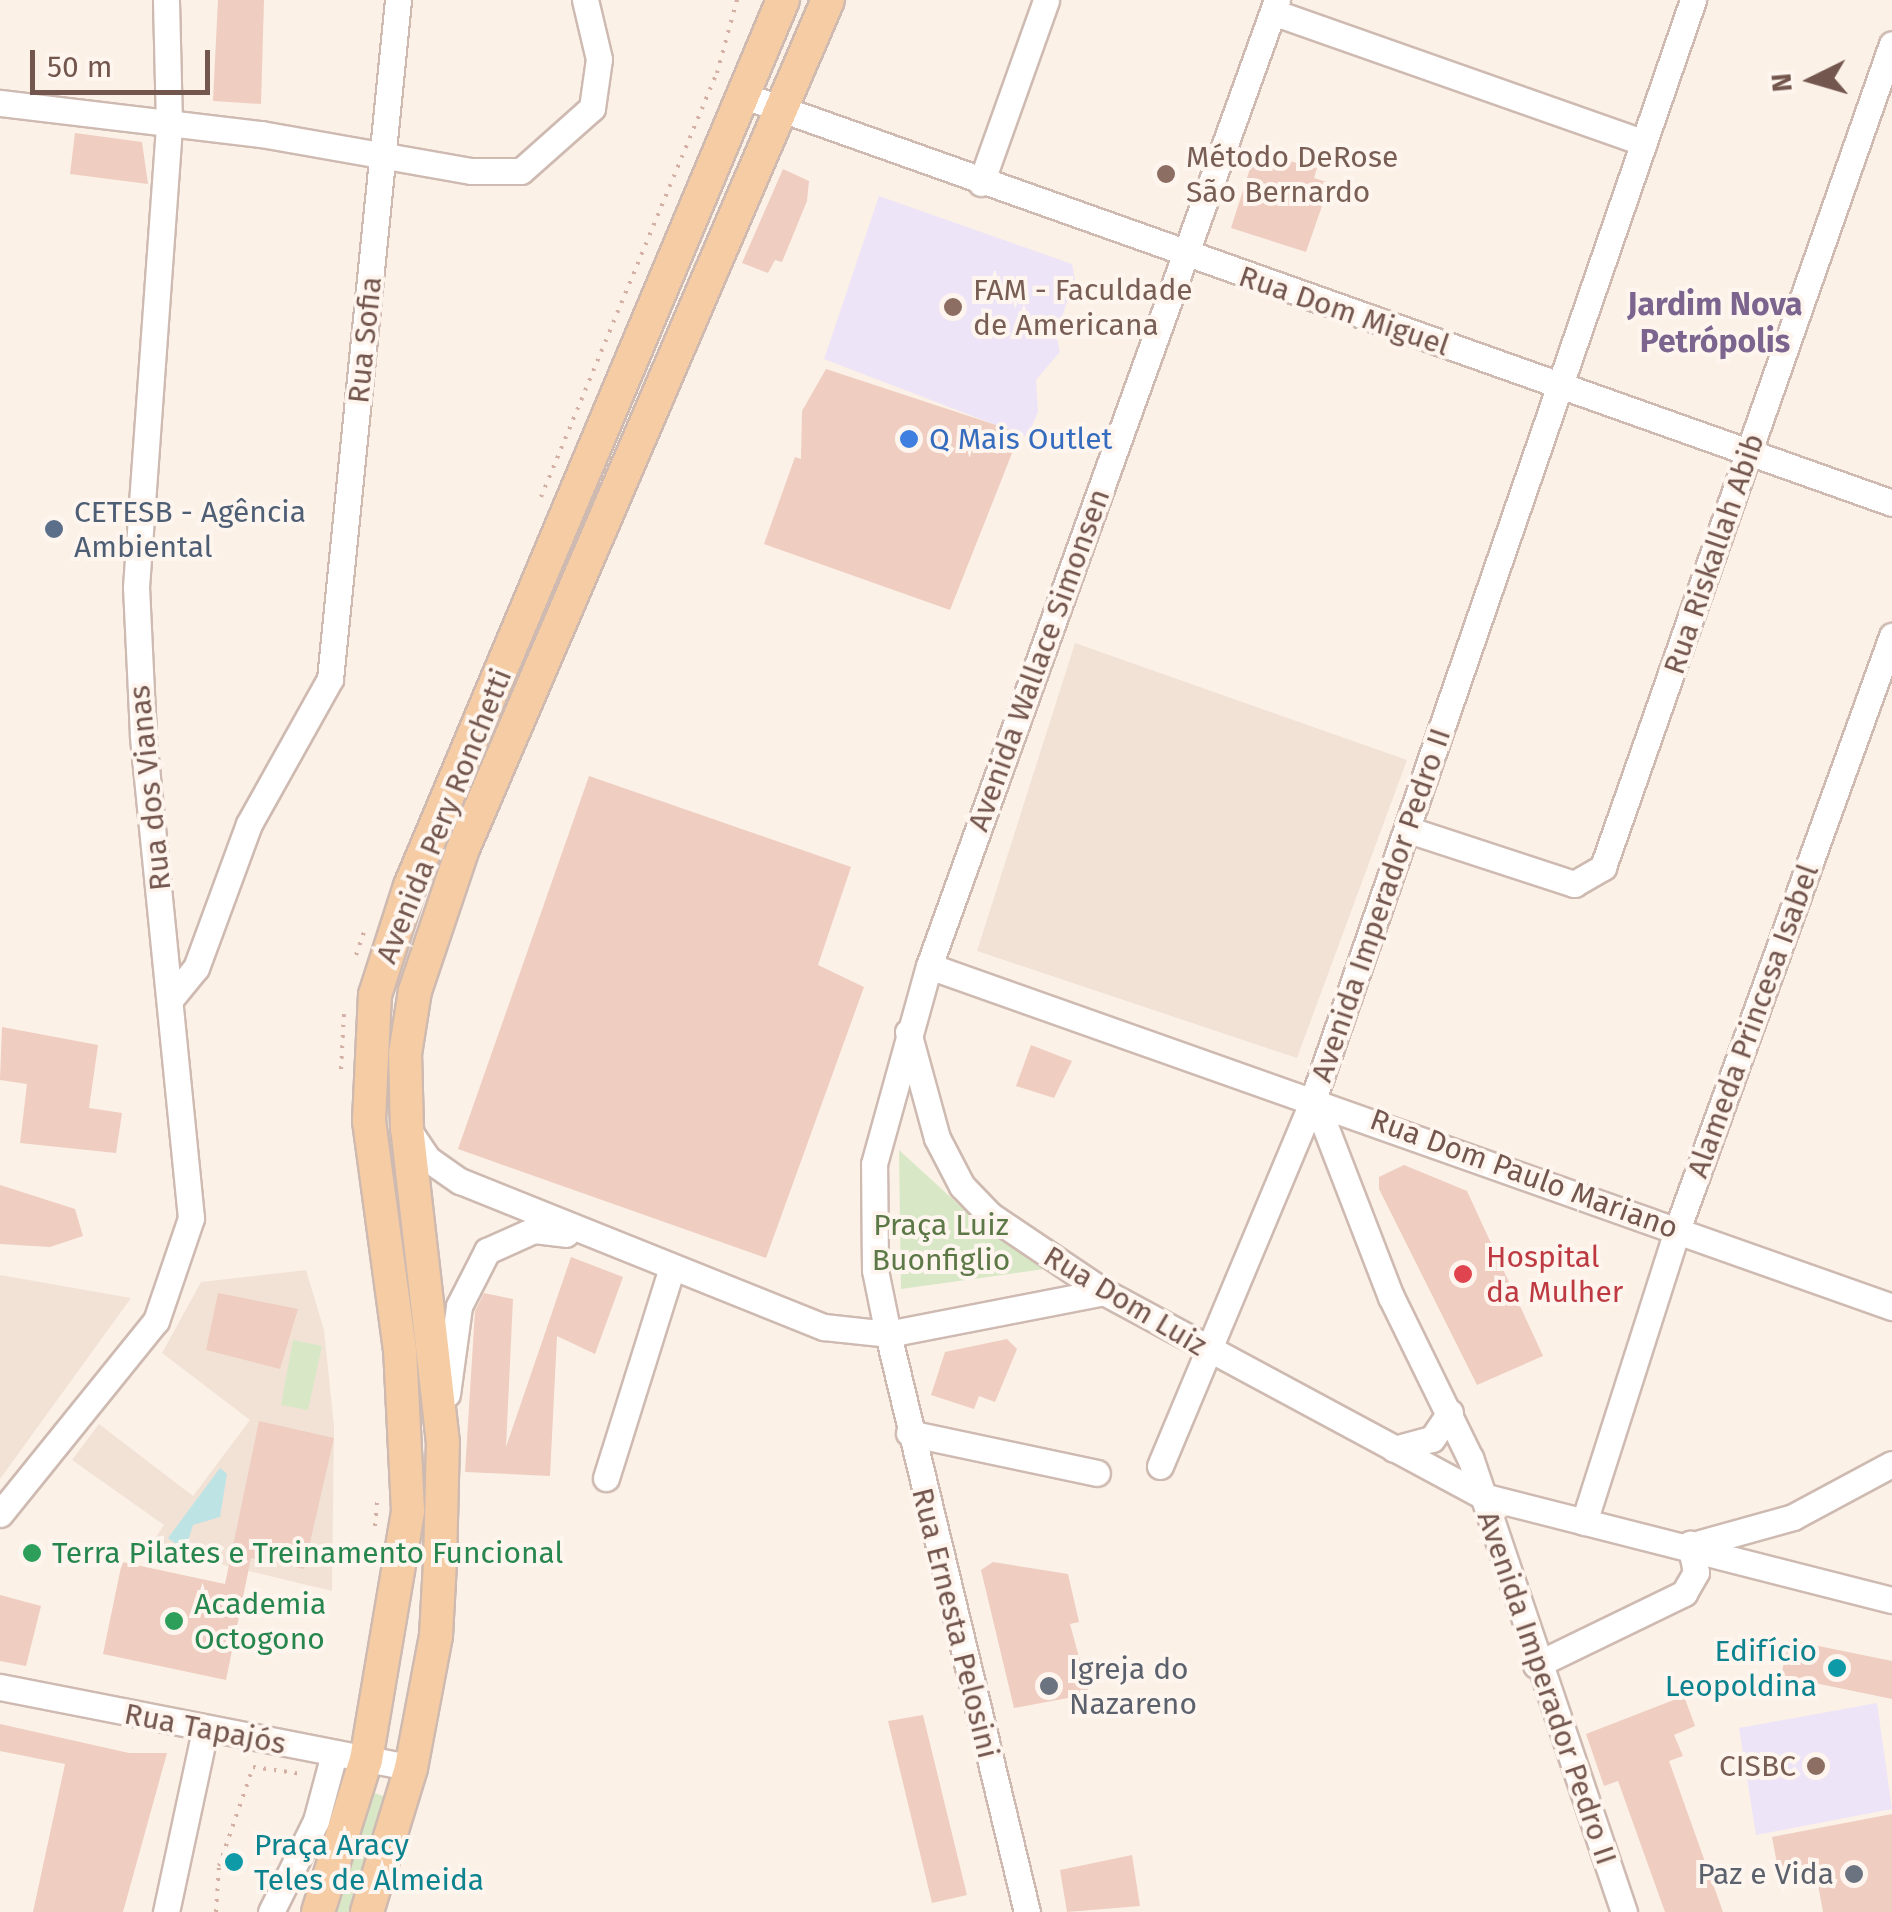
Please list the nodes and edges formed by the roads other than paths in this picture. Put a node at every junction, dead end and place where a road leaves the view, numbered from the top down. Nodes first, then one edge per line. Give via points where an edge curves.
1 (166, 0) edge
2 (398, 0) edge
3 (585, 0) edge
4 (782, 0) edge
5 (828, 0) edge
6 (1046, 0) edge
7 (1693, 0) edge
8 (1275, 6) edge
9 (1892, 44) edge
10 (742, 95) junction
11 (0, 103) edge
12 (778, 110) junction
13 (169, 124) junction
14 (1644, 143) junction
15 (384, 154) junction
16 (982, 183) junction
17 (1184, 256) junction
18 (1558, 385) junction
19 (1749, 453) junction
20 (1892, 503) edge
21 (1892, 636) edge
22 (1410, 830) junction
23 (929, 966) junction
24 (173, 996) junction
25 (907, 1030) junction
26 (1314, 1097) junction
27 (408, 1129) junction
28 (1341, 1163) junction
29 (1286, 1165) junction
30 (1678, 1230) junction
31 (596, 1240) junction
32 (672, 1270) junction
33 (1104, 1292) junction
34 (1892, 1307) edge
35 (888, 1334) junction
36 (1207, 1351) junction
37 (1450, 1412) junction
38 (910, 1433) junction
39 (442, 1443) junction
40 (1394, 1448) junction
41 (1892, 1464) edge
42 (1160, 1466) dead end
43 (1097, 1474) dead end
44 (606, 1478) dead end
45 (1483, 1496) junction
46 (0, 1514) edge
47 (1584, 1522) junction
48 (1690, 1544) junction
49 (1892, 1600) edge
50 (1536, 1665) junction
51 (0, 1687) edge
52 (206, 1730) junction
53 (341, 1755) junction
54 (410, 1768) junction
55 (166, 1912) edge
56 (272, 1912) edge
57 (318, 1912) edge
58 (367, 1912) edge
59 (1027, 1912) edge
60 (1624, 1912) edge

1 - 13 street, Rua dos Vianas
2 - 15 street, Rua Sofia
3 - 15 street via 598,89 579,127 540,161 498,175
4 - 10 main road, Avenida Pery Ronchetti
5 - 12 main road, Avenida Pery Ronchetti
6 - 16 street
7 - 14 street, Avenida Imperador Pedro II
8 - 14 street
8 - 17 street, Avenida Wallace Simonsen
9 - 19 street, Rua Riskallah Abib
10 - 12 street, Rua Dom Miguel
10 - 53 main road, Avenida Pery Ronchetti via 410,886 375,995 369,1121 400,1350 408,1511
11 - 13 street
12 - 16 street, Rua Dom Miguel
12 - 27 main road, Avenida Pery Ronchetti via 462,850 414,992 405,1054
13 - 15 street
13 - 24 street, Rua dos Vianas via 136,587 143,735
14 - 18 street, Avenida Imperador Pedro II
15 - 24 street, Rua Sofia via 330,679 249,824 196,968
16 - 17 street, Rua Dom Miguel
17 - 18 street, Rua Dom Miguel
17 - 23 street, Avenida Wallace Simonsen
18 - 19 street, Rua Dom Miguel
18 - 22 street, Avenida Imperador Pedro II
19 - 20 street, Rua Dom Miguel
19 - 22 street, Rua Riskallah Abib via 1603,867 1574,884
21 - 30 street, Alameda Princesa Isabel
22 - 26 street, Avenida Imperador Pedro II
23 - 25 street, Avenida Wallace Simonsen
23 - 26 street, Rua Dom Paulo Mariano
24 - 46 street, Rua dos Vianas via 191,1188 178,1273 141,1344
25 - 33 street, Rua Dom Luiz via 936,1138 962,1186 990,1214
25 - 35 street, Avenida Wallace Simonsen via 874,1164 875,1270
26 - 28 street, Avenida Imperador Pedro II
26 - 29 street
26 - 30 street, Rua Dom Paulo Mariano
27 - 31 street via 440,1171
27 - 39 main road, Avenida Pery Ronchetti
28 - 29 street via 1316,1155
28 - 37 street, Avenida Imperador Pedro II via 1391,1297
29 - 36 street
30 - 34 street, Rua Dom Paulo Mariano
30 - 47 street, Alameda Princesa Isabel
31 - 32 street
31 - 39 street via 534,1230 487,1251 459,1306
32 - 35 street via 824,1327
32 - 44 street
33 - 35 street
33 - 36 street, Rua Dom Luiz
35 - 38 street, Rua Ernesta Pelosini
36 - 40 street, Rua Dom Luiz
36 - 42 street
37 - 40 street via 1432,1439
37 - 45 street, Avenida Imperador Pedro II
38 - 43 street
38 - 59 street, Rua Ernesta Pelosini
39 - 54 main road, Avenida Pery Ronchetti via 436,1636
40 - 45 street, Rua Dom Luiz
41 - 48 street via 1793,1517
45 - 47 street, Rua Dom Luiz
45 - 50 street, Avenida Imperador Pedro II
47 - 48 street, Rua Dom Luiz
48 - 49 street, Rua Dom Luiz
48 - 50 street via 1696,1572 1684,1593
50 - 60 street, Avenida Imperador Pedro II
51 - 52 street, Rua Tapajós
52 - 53 street, Rua Tapajós
52 - 55 street
53 - 54 street, Rua Tapajós
53 - 56 street
53 - 57 main road, Avenida Pery Ronchetti
54 - 58 main road, Avenida Pery Ronchetti

